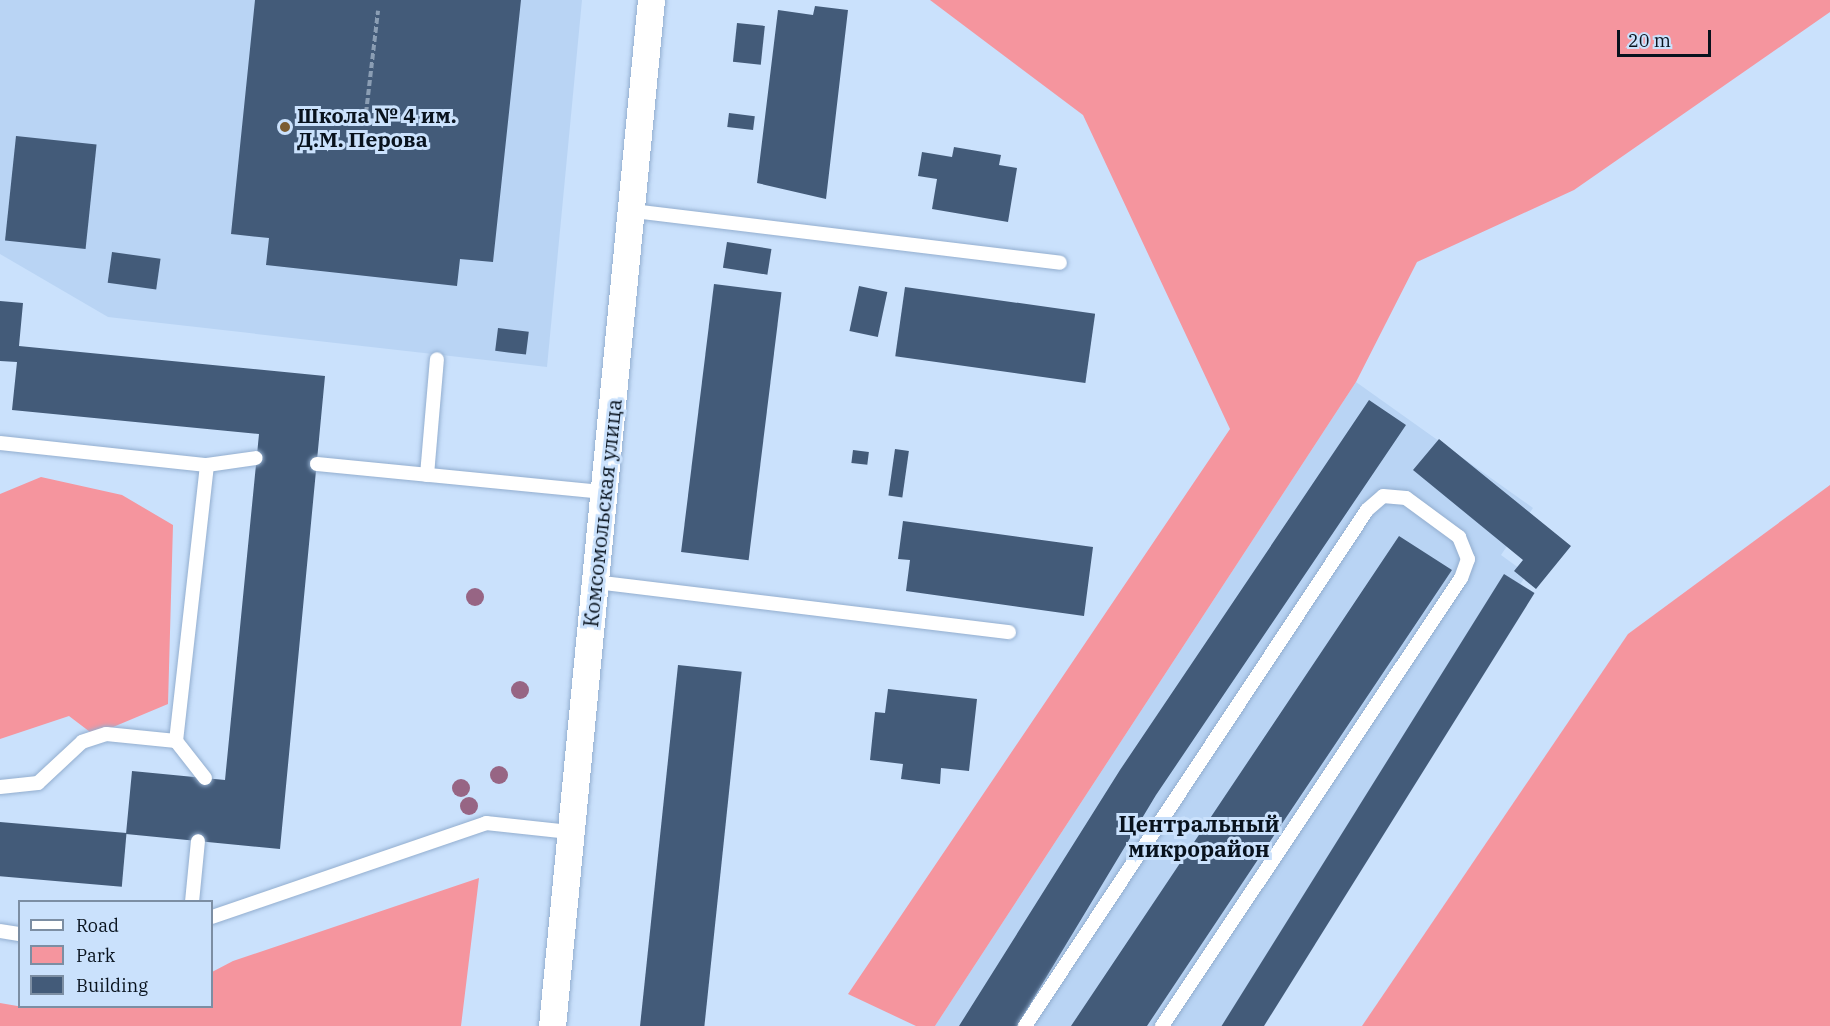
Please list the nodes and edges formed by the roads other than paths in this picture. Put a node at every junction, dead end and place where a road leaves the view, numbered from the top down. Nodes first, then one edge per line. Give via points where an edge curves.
1 (651, 0) edge
2 (633, 211) junction
3 (1060, 263) dead end
4 (437, 359) dead end
5 (0, 443) edge
6 (256, 459) dead end
7 (317, 464) dead end
8 (207, 465) junction
9 (427, 475) junction
10 (604, 492) junction
11 (596, 582) junction
12 (1009, 632) dead end
13 (176, 741) junction
14 (205, 778) dead end
15 (0, 787) edge
16 (570, 832) junction
17 (198, 841) dead end
18 (192, 900) edge
19 (213, 916) edge
20 (0, 931) edge
21 (18, 934) edge
22 (552, 1026) edge
23 (1025, 1026) edge
24 (1162, 1026) edge

1 - 2 street, Комсомольская улица
2 - 3 lane
2 - 10 street, Комсомольская улица
4 - 9 lane
5 - 8 lane
6 - 8 lane
7 - 9 lane
8 - 13 lane
9 - 10 lane
10 - 11 street, Комсомольская улица
11 - 12 lane
11 - 16 street, Комсомольская улица
13 - 14 lane
13 - 15 lane via 106,734 82,742 38,783
16 - 19 lane via 486,823
16 - 22 street, Комсомольская улица
17 - 18 lane
20 - 21 lane
23 - 24 lane via 1367,510 1383,495 1406,498 1459,537 1468,559 1461,578

